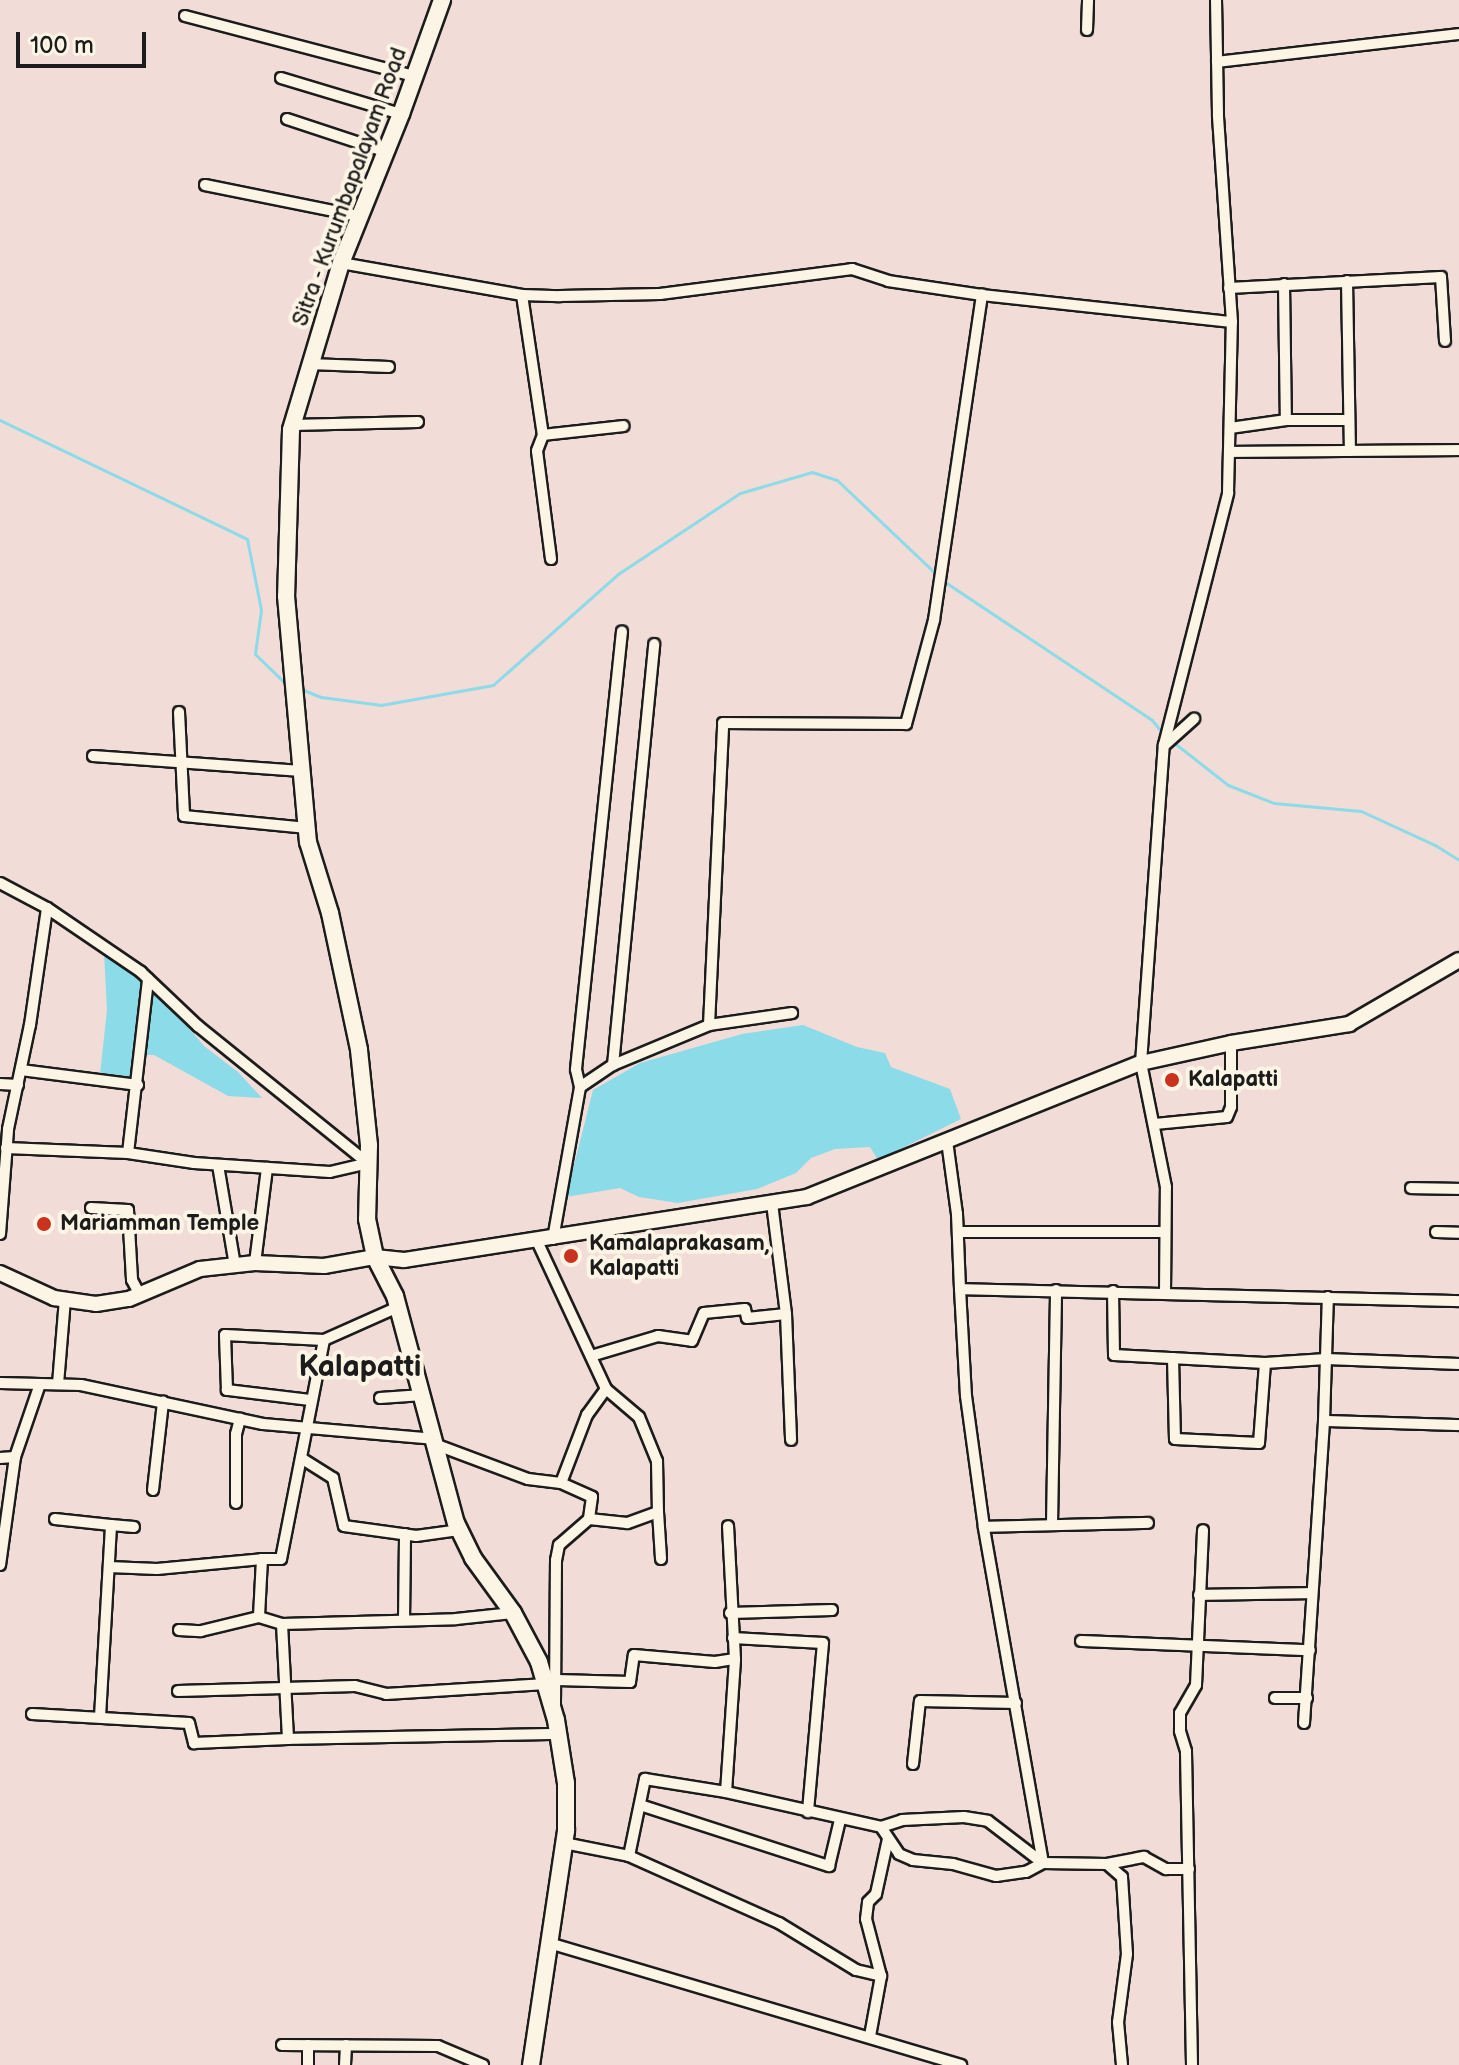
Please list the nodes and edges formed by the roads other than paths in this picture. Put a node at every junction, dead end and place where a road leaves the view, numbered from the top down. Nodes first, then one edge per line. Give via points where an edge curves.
1 (442, 0) edge
2 (1088, 0) edge
3 (1216, 0) edge
4 (185, 16) dead end
5 (1087, 30) dead end
6 (1459, 34) edge
7 (1217, 62) junction
8 (414, 76) junction
9 (281, 78) dead end
10 (401, 114) junction
11 (287, 119) dead end
12 (384, 151) junction
13 (205, 185) dead end
14 (359, 216) junction
15 (341, 263) junction
16 (1347, 281) junction
17 (1284, 284) junction
18 (1229, 288) junction
19 (522, 295) junction
20 (982, 295) junction
21 (1232, 322) junction
22 (1445, 341) dead end
23 (309, 364) junction
24 (389, 367) dead end
25 (1286, 420) junction
26 (1349, 420) junction
27 (418, 422) dead end
28 (292, 425) junction
29 (623, 426) dead end
30 (1230, 428) junction
31 (543, 435) junction
32 (1459, 450) edge
33 (1350, 451) junction
34 (1229, 452) junction
35 (551, 559) dead end
36 (622, 631) dead end
37 (654, 644) dead end
38 (179, 712) dead end
39 (1194, 719) dead end
40 (1164, 745) junction
41 (93, 756) dead end
42 (180, 763) junction
43 (301, 771) junction
44 (307, 828) junction
45 (0, 883) edge
46 (47, 908) junction
47 (1459, 960) edge
48 (148, 979) junction
49 (792, 1013) dead end
50 (709, 1025) junction
51 (1231, 1043) junction
52 (1141, 1063) junction
53 (613, 1065) junction
54 (21, 1070) junction
55 (0, 1084) edge
56 (18, 1085) junction
57 (138, 1085) junction
58 (580, 1087) junction
59 (1155, 1124) junction
60 (4, 1130) edge
61 (947, 1141) junction
62 (6, 1148) junction
63 (128, 1153) junction
64 (368, 1163) junction
65 (218, 1165) junction
66 (267, 1168) junction
67 (1411, 1188) dead end
68 (1459, 1189) edge
69 (772, 1203) junction
70 (91, 1208) dead end
71 (958, 1232) junction
72 (1165, 1232) junction
73 (1436, 1232) dead end
74 (1459, 1233) edge
75 (0, 1234) edge
76 (553, 1239) junction
77 (537, 1241) junction
78 (375, 1257) junction
79 (255, 1263) junction
80 (235, 1266) junction
81 (0, 1273) edge
82 (960, 1289) junction
83 (1056, 1290) junction
84 (1113, 1291) junction
85 (1165, 1293) junction
86 (140, 1295) junction
87 (1328, 1297) junction
88 (65, 1299) junction
89 (1459, 1301) edge
90 (398, 1307) junction
91 (786, 1314) junction
92 (324, 1340) junction
93 (591, 1356) junction
94 (1173, 1358) junction
95 (1326, 1359) junction
96 (1265, 1363) junction
97 (1459, 1364) edge
98 (0, 1383) edge
99 (40, 1384) junction
100 (58, 1384) junction
101 (606, 1389) junction
102 (423, 1395) junction
103 (380, 1398) dead end
104 (310, 1400) junction
105 (163, 1402) junction
106 (240, 1419) junction
107 (1324, 1421) junction
108 (1459, 1425) edge
109 (304, 1427) junction
110 (791, 1440) dead end
111 (436, 1442) junction
112 (15, 1457) junction
113 (0, 1458) edge
114 (301, 1458) junction
115 (561, 1483) junction
116 (153, 1490) dead end
117 (236, 1503) dead end
118 (4, 1509) edge
119 (658, 1512) junction
120 (55, 1519) dead end
121 (589, 1519) junction
122 (1148, 1523) dead end
123 (1052, 1524) junction
124 (111, 1525) junction
125 (728, 1526) dead end
126 (134, 1527) dead end
127 (984, 1527) junction
128 (459, 1530) junction
129 (1203, 1530) dead end
130 (405, 1534) junction
131 (262, 1559) junction
132 (661, 1559) dead end
133 (0, 1565) edge
134 (109, 1567) junction
135 (1312, 1593) junction
136 (1199, 1595) junction
137 (832, 1610) dead end
138 (513, 1613) junction
139 (730, 1613) junction
140 (259, 1617) junction
141 (404, 1620) junction
142 (282, 1624) junction
143 (179, 1630) dead end
144 (733, 1638) junction
145 (1081, 1641) dead end
146 (1199, 1648) junction
147 (1310, 1650) junction
148 (735, 1659) junction
149 (551, 1682) junction
150 (286, 1687) junction
151 (178, 1691) dead end
152 (1275, 1698) dead end
153 (1307, 1698) junction
154 (1016, 1703) junction
155 (32, 1714) dead end
156 (100, 1717) junction
157 (1304, 1723) dead end
158 (559, 1734) junction
159 (288, 1739) junction
160 (913, 1764) dead end
161 (726, 1792) junction
162 (640, 1805) junction
163 (808, 1812) junction
164 (840, 1820) junction
165 (881, 1827) junction
166 (888, 1839) junction
167 (564, 1843) junction
168 (629, 1856) junction
169 (1043, 1863) junction
170 (1107, 1864) junction
171 (1189, 1869) junction
172 (549, 1943) junction
173 (881, 1976) junction
174 (870, 2036) junction
175 (282, 2045) dead end
176 (308, 2045) junction
177 (346, 2045) junction
178 (308, 2065) edge
179 (345, 2065) edge
180 (483, 2065) edge
181 (531, 2065) edge
182 (961, 2065) edge
183 (1122, 2065) edge
184 (1192, 2065) edge

1 - 8 main road, Sitra - Kurumbapalayam Road
2 - 5 street
3 - 7 street
4 - 8 street
6 - 7 street
7 - 18 street
8 - 10 main road, Sitra - Kurumbapalayam Road
9 - 10 street
10 - 12 main road, Sitra - Kurumbapalayam Road
11 - 12 street
12 - 14 main road, Sitra - Kurumbapalayam Road
13 - 14 street
14 - 15 main road, Sitra - Kurumbapalayam Road
15 - 19 street
15 - 23 main road, Sitra - Kurumbapalayam Road
16 - 17 street
16 - 22 street via 1441,277
16 - 26 street
17 - 18 street
17 - 25 street
18 - 21 street
19 - 20 street via 660,294 852,269 888,281
19 - 31 street
20 - 21 street
20 - 50 street via 937,600 906,724 723,723
21 - 30 street
23 - 24 street
23 - 28 main road, Sitra - Kurumbapalayam Road
25 - 26 street
25 - 30 street
26 - 33 street
27 - 28 street
28 - 43 main road, Sitra - Kurumbapalayam Road via 286,596
29 - 31 street
30 - 34 street
31 - 35 street via 537,451
32 - 33 street
33 - 34 street
34 - 40 street via 1228,493
36 - 58 street via 576,1069
37 - 53 street
38 - 42 street
39 - 40 street
40 - 52 street
41 - 42 street
42 - 43 street
42 - 44 street via 184,816
43 - 44 main road, Sitra - Kurumbapalayam Road
44 - 64 main road, Sitra - Kurumbapalayam Road via 359,1050
45 - 46 street
46 - 48 street
46 - 54 street
47 - 51 main road via 1338,1028
48 - 57 street
48 - 64 street
49 - 50 street
50 - 53 street
51 - 52 main road
51 - 59 street via 1227,1117
52 - 59 street
52 - 61 main road
53 - 58 street
54 - 56 street
54 - 57 street
55 - 56 street
56 - 60 street
57 - 63 street
58 - 76 street
59 - 72 street via 1166,1187
60 - 62 street
61 - 69 main road via 807,1197
61 - 71 street
62 - 63 street
62 - 75 street
63 - 65 street
64 - 66 street via 330,1172
64 - 78 main road, Sitra - Kurumbapalayam Road via 367,1219
65 - 66 street
65 - 80 street
66 - 79 street
67 - 68 street
69 - 76 main road
69 - 91 street
70 - 86 street via 128,1210 132,1280
71 - 72 street
71 - 82 street
72 - 85 street
73 - 74 street
76 - 77 main road
77 - 78 main road via 404,1260
77 - 93 street
78 - 79 main road via 324,1266
78 - 90 main road, Sitra - Kurumbapalayam Road
79 - 80 main road
80 - 86 main road via 200,1269
81 - 88 main road
82 - 83 street
82 - 127 street via 966,1396
83 - 84 street
83 - 123 street
84 - 85 street
84 - 94 street via 1114,1355
85 - 87 street
86 - 88 main road via 96,1304
87 - 89 street
87 - 95 street
88 - 100 street
90 - 92 street
90 - 102 main road, Sitra - Kurumbapalayam Road
91 - 93 street via 747,1318 745,1309 704,1313 692,1341 658,1336
91 - 110 street
92 - 104 street
92 - 104 street via 225,1335 227,1390
93 - 101 street
94 - 96 street
94 - 96 street via 1175,1439 1259,1443
95 - 96 street
95 - 97 street
95 - 107 street
98 - 99 street
99 - 100 street
99 - 112 street
100 - 105 street
101 - 115 street via 587,1415
101 - 119 street via 639,1417 657,1461
102 - 103 street
102 - 111 main road, Sitra - Kurumbapalayam Road
104 - 109 street
105 - 106 street
105 - 116 street
106 - 109 street
106 - 117 street
107 - 108 street
107 - 135 street
109 - 111 street
109 - 114 street
111 - 115 street via 528,1479
111 - 128 main road, Sitra - Kurumbapalayam Road
112 - 113 street
112 - 118 street
114 - 130 street via 333,1478 344,1526
114 - 131 street via 281,1559
115 - 121 street via 592,1497
118 - 133 street
119 - 121 street via 627,1523
119 - 132 street
120 - 124 street
121 - 149 street via 559,1545
122 - 123 street
123 - 127 street
124 - 126 street
124 - 134 street
125 - 139 street
127 - 154 street
128 - 130 street
128 - 138 main road, Sitra - Kurumbapalayam Road
129 - 136 street
130 - 141 street
131 - 134 street via 157,1569
131 - 140 street
134 - 156 street
135 - 136 street
135 - 147 street
136 - 146 street
137 - 139 street
138 - 141 street
138 - 149 main road, Sitra - Kurumbapalayam Road
139 - 144 street
140 - 142 street
140 - 143 street via 201,1631
141 - 142 street
142 - 150 street
144 - 148 street
144 - 163 street via 823,1643
145 - 146 street
146 - 147 street
146 - 171 street via 1194,1693 1180,1713
147 - 153 street
148 - 149 street via 634,1655 630,1682
148 - 161 street
149 - 150 street via 386,1694 355,1686
149 - 158 main road, Sitra - Kurumbapalayam Road
150 - 151 street
150 - 159 street
152 - 153 street
153 - 157 street
154 - 160 street via 920,1701
154 - 169 street
155 - 156 street
156 - 159 street via 189,1723 194,1743
158 - 159 street
158 - 167 main road, Sitra - Kurumbapalayam Road via 566,1783
161 - 162 street via 645,1779
161 - 163 street
162 - 164 street via 829,1866
162 - 168 street
163 - 164 street
164 - 165 street
165 - 166 street
165 - 169 street via 902,1820 988,1821
166 - 169 street via 899,1854 913,1860 996,1876 1026,1872
166 - 173 street via 866,1919
167 - 168 street
167 - 172 main road, Sitra - Kurumbapalayam Road
168 - 173 street via 779,1923 856,1970
169 - 170 street
170 - 171 street via 1144,1857 1166,1869
170 - 183 street via 1122,1877 1127,1954 1118,2022
171 - 184 street
172 - 174 street
172 - 181 main road, Sitra - Kurumbapalayam Road
173 - 174 street
174 - 182 street
175 - 176 street
176 - 177 street
176 - 178 street
177 - 179 street
177 - 180 street via 438,2046

